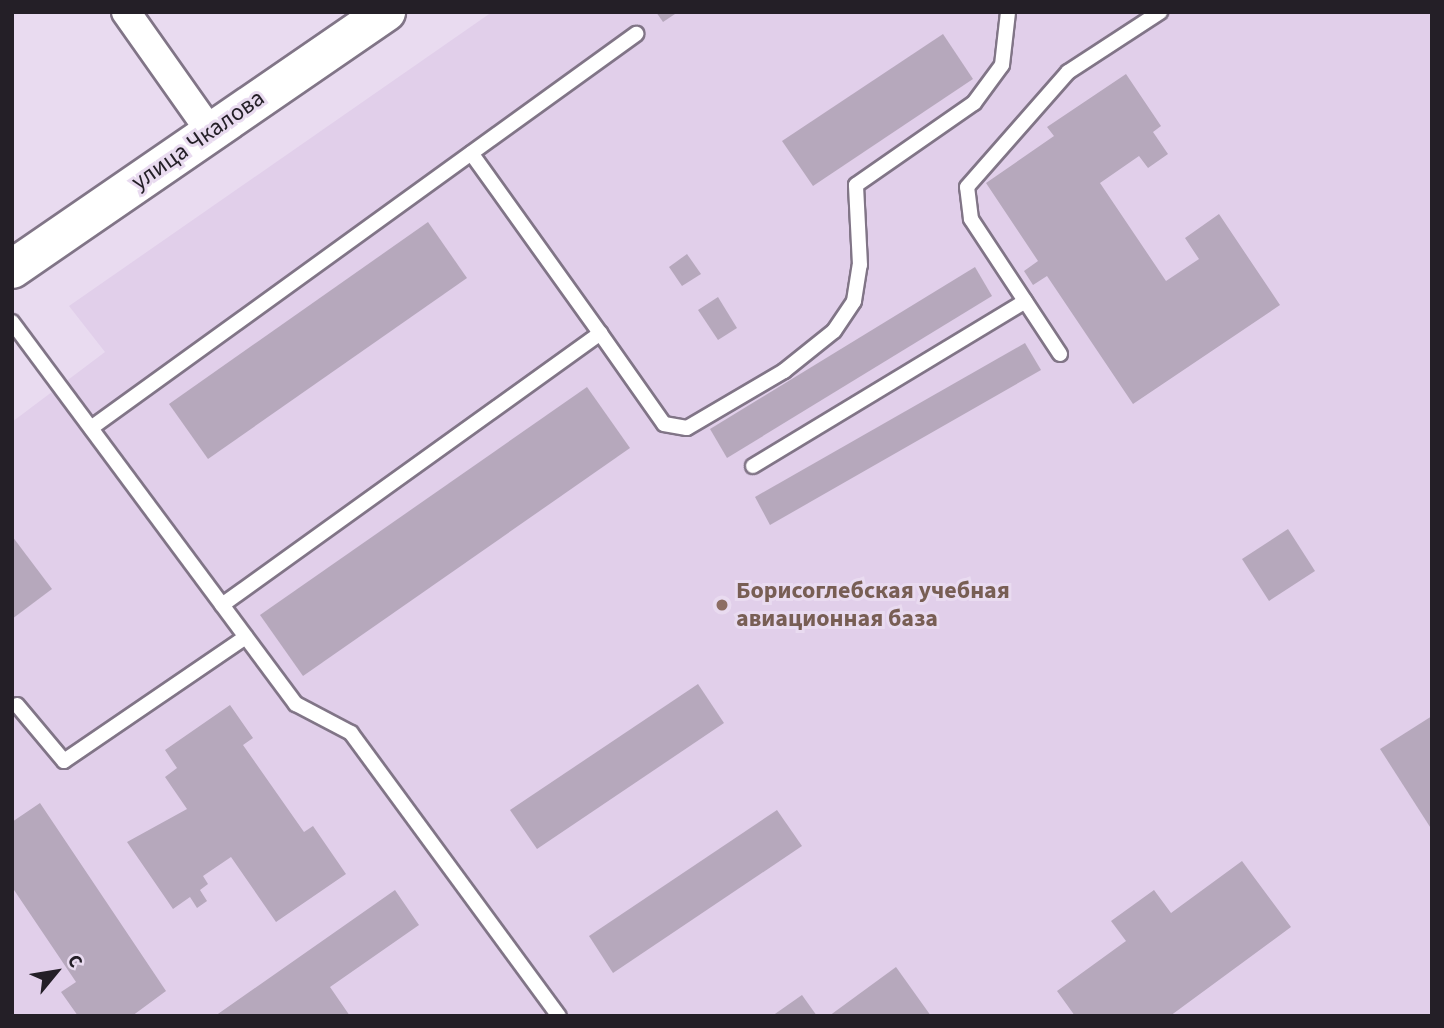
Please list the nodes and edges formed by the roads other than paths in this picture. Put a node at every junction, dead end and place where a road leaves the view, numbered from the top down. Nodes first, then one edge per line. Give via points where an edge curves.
1 (126, 12) edge
2 (386, 12) edge
3 (1008, 12) edge
4 (1160, 12) edge
5 (636, 34) dead end
6 (210, 131) junction
7 (471, 153) junction
8 (12, 269) edge
9 (1025, 302) junction
10 (12, 322) edge
11 (600, 333) junction
12 (1060, 354) dead end
13 (91, 428) junction
14 (753, 466) dead end
15 (222, 605) junction
16 (246, 637) junction
17 (17, 705) dead end
18 (559, 1016) edge

1 - 6 street
2 - 6 street, улица Чкалова
3 - 11 lane via 1002,65 974,103 856,185 860,265 854,301 834,331 784,371 687,428 664,425
4 - 9 lane via 1068,72 967,187 971,219
5 - 7 lane
6 - 8 street, улица Чкалова
7 - 11 lane
7 - 13 lane
9 - 12 lane
9 - 14 lane
10 - 13 lane
11 - 15 lane
13 - 15 lane
15 - 16 lane
16 - 17 lane via 64,761
16 - 18 lane via 296,704 351,733

